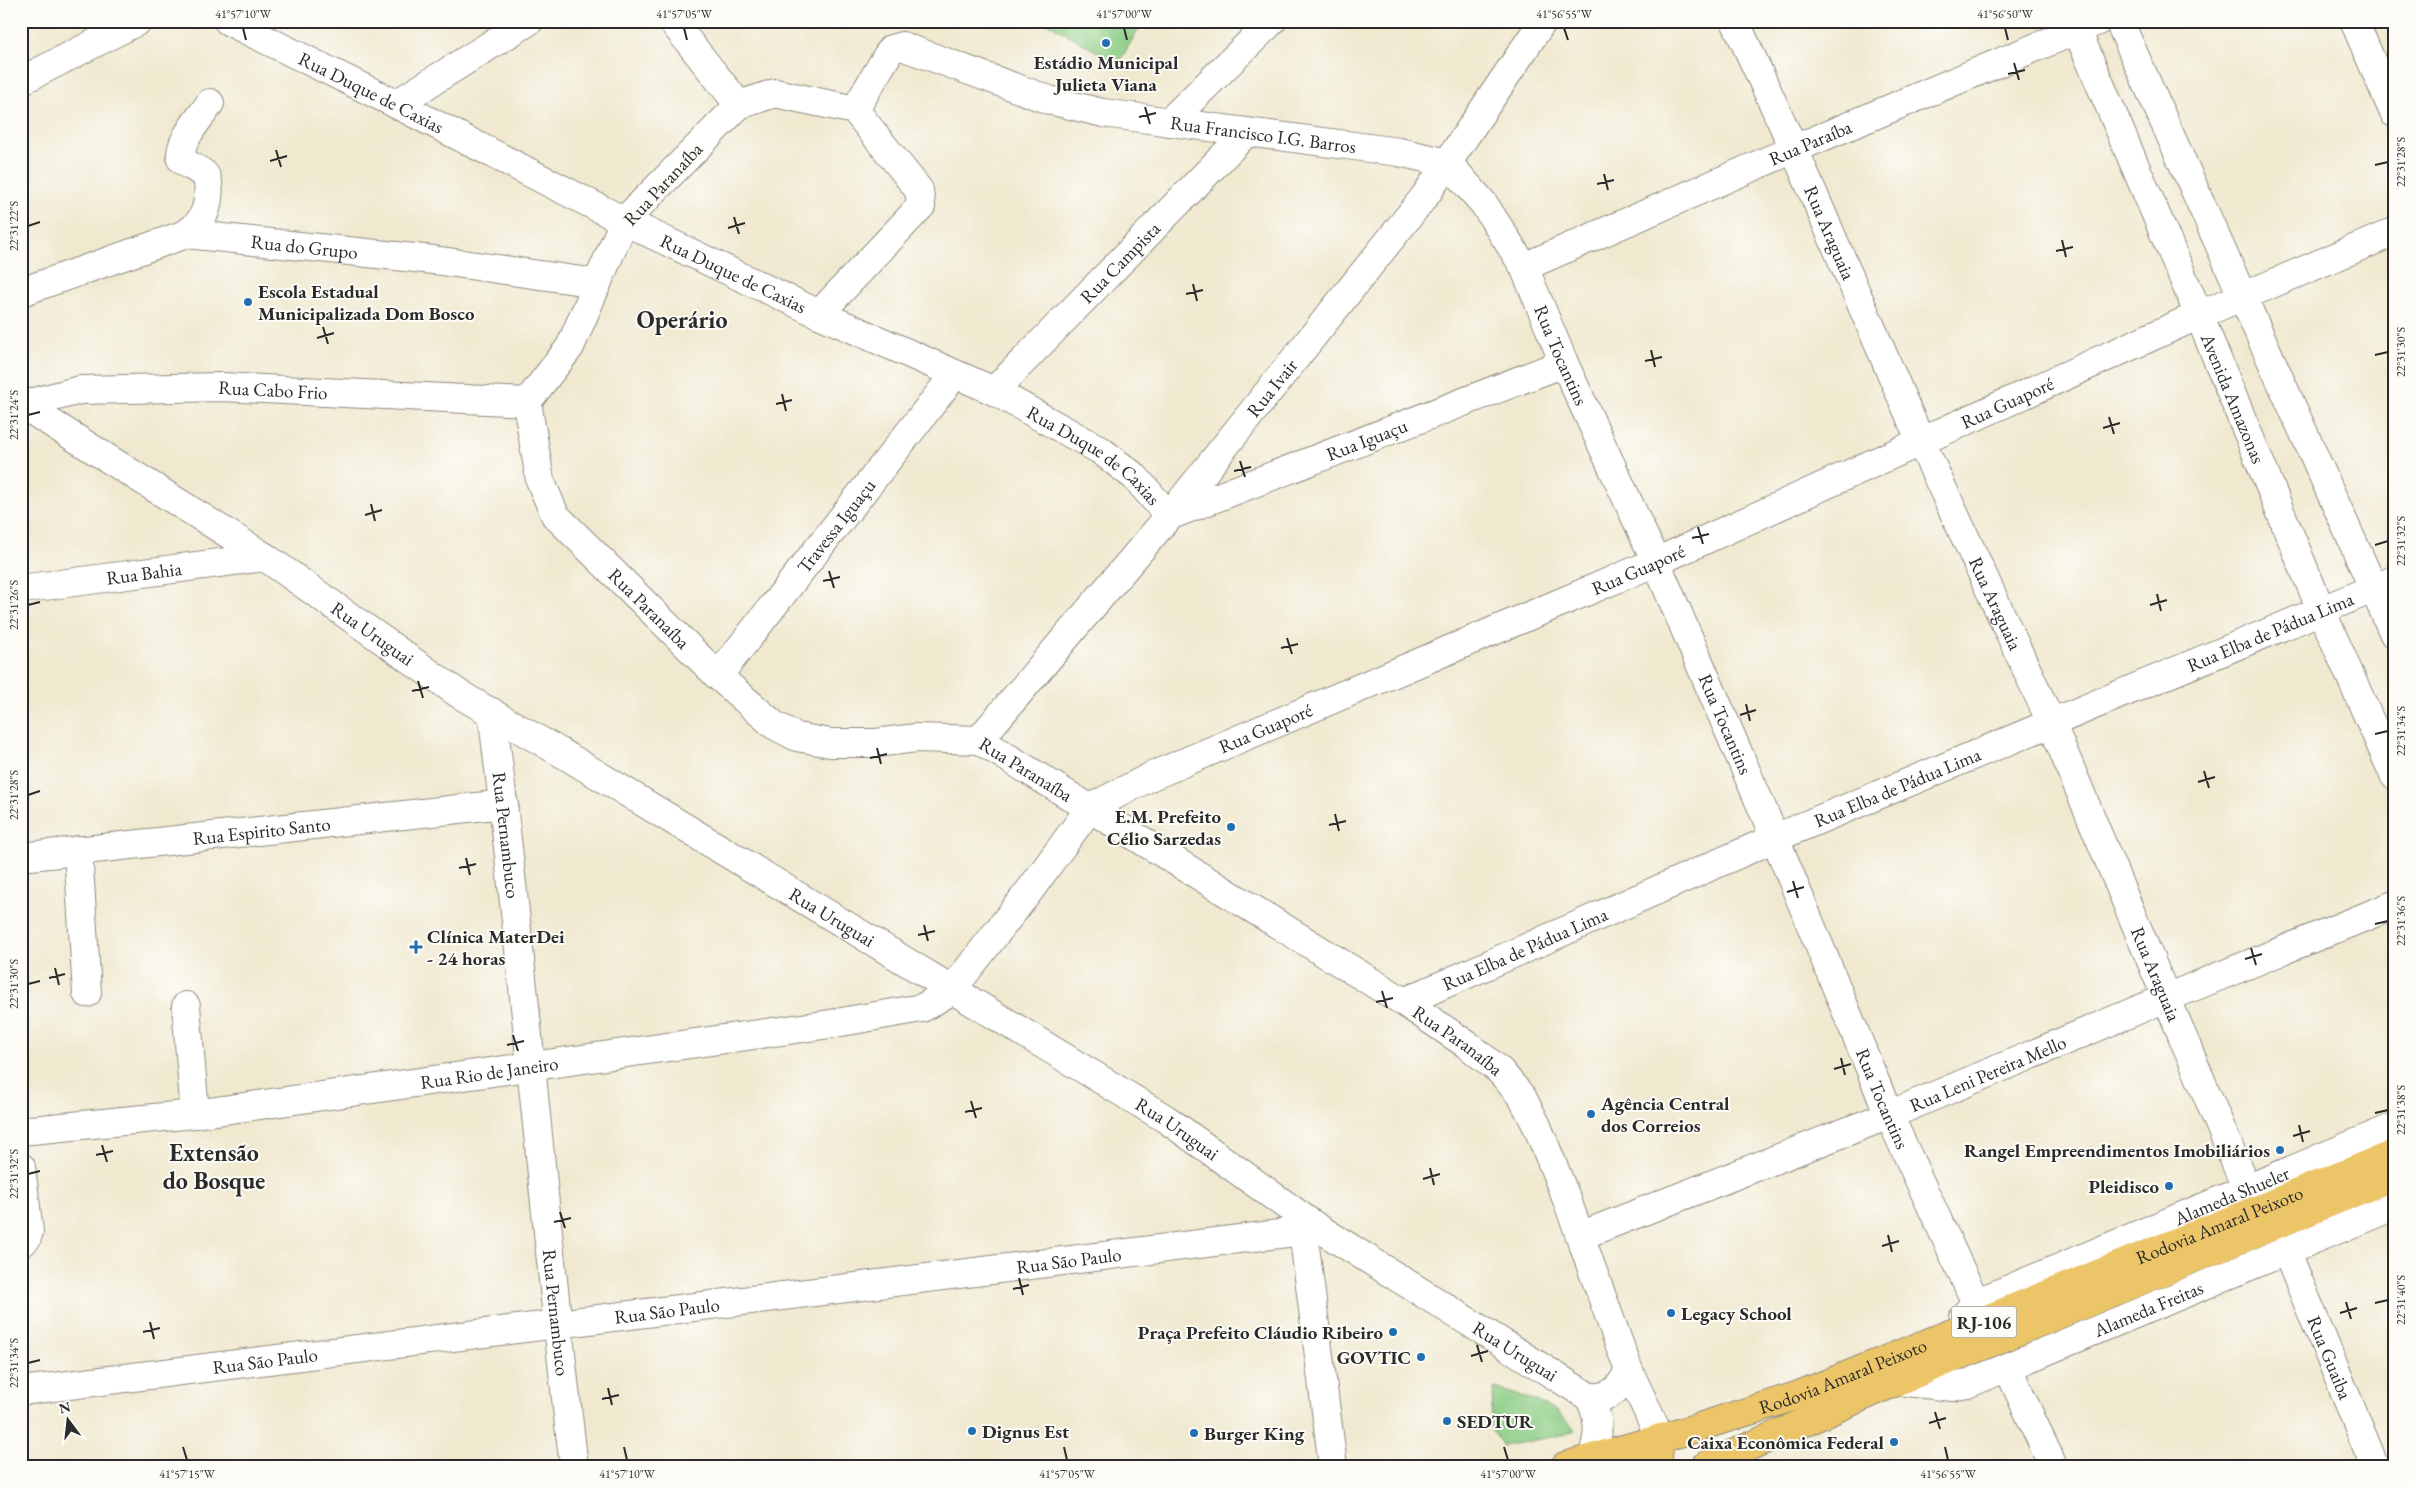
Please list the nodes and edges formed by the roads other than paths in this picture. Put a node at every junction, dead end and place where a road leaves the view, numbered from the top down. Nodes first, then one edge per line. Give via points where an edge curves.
1 (138, 21) edge
2 (228, 21) edge
3 (528, 21) edge
4 (672, 21) edge
5 (1272, 21) edge
6 (1543, 21) edge
7 (1734, 21) edge
8 (2119, 21) edge
9 (2354, 21) edge
10 (2083, 24) edge
11 (21, 81) edge
12 (210, 103) dead end
13 (396, 104) junction
14 (739, 105) junction
15 (856, 110) junction
16 (2394, 113) edge
17 (1169, 122) junction
18 (1246, 133) junction
19 (1794, 149) junction
20 (1448, 163) junction
21 (624, 220) junction
22 (2394, 232) edge
23 (186, 234) junction
24 (1524, 267) junction
25 (596, 283) junction
26 (21, 292) edge
27 (2243, 296) junction
28 (819, 314) junction
29 (2199, 315) junction
30 (1564, 363) junction
31 (955, 374) junction
32 (994, 391) junction
33 (527, 402) junction
34 (22, 404) edge
35 (1921, 442) junction
36 (1169, 516) junction
37 (265, 557) junction
38 (1656, 562) junction
39 (2384, 584) edge
40 (21, 588) edge
41 (2321, 610) junction
42 (2394, 634) edge
43 (718, 676) junction
44 (492, 712) junction
45 (2051, 722) junction
46 (979, 740) junction
47 (2394, 776) edge
48 (504, 804) junction
49 (1090, 808) junction
50 (1775, 838) junction
51 (78, 850) junction
52 (21, 857) edge
53 (2394, 905) edge
54 (952, 990) junction
55 (88, 993) dead end
56 (2166, 998) junction
57 (1404, 1002) junction
58 (186, 1006) dead end
59 (531, 1067) junction
60 (195, 1114) junction
61 (1889, 1116) junction
62 (2394, 1127) edge
63 (21, 1130) edge
64 (2394, 1154) edge
65 (21, 1166) edge
66 (2394, 1176) edge
67 (2246, 1188) junction
68 (2394, 1206) edge
69 (1307, 1227) junction
70 (1580, 1236) junction
71 (21, 1244) edge
72 (2286, 1250) junction
73 (1976, 1303) junction
74 (556, 1323) junction
75 (1944, 1338) junction
76 (2008, 1368) junction
77 (1630, 1371) junction
78 (1898, 1381) junction
79 (21, 1391) edge
80 (1589, 1397) junction
81 (1660, 1438) junction
82 (1592, 1457) junction
83 (2380, 1460) edge
84 (574, 1466) edge
85 (1333, 1466) edge
86 (1565, 1466) edge
87 (1657, 1466) edge
88 (1706, 1466) edge
89 (2053, 1466) edge

1 - 11 street
2 - 13 street, Rua Duque de Caxias
3 - 13 street
4 - 14 street
5 - 17 street
6 - 20 street, Rua Ivair
7 - 19 street, Rua Araguaia
8 - 27 street
9 - 16 street
10 - 19 street, Rua Paraíba
10 - 29 street, Avenida Amazonas
12 - 23 street via 180,152 181,159 203,173 208,181 203,217
13 - 21 street, Rua Duque de Caxias
14 - 15 street via 775,94
14 - 21 street, Rua Paranaíba
15 - 17 street, Rua Francisco I.G. Barros via 891,49 902,46 1049,100 1104,113
15 - 28 street via 920,190 921,206
17 - 18 street, Rua Francisco I.G. Barros
18 - 20 street, Rua Francisco I.G. Barros via 1398,152
18 - 32 street, Rua Campista
19 - 24 street, Rua Paraíba
19 - 35 street, Rua Araguaia
20 - 24 street, Rua Tocantins via 1484,204
20 - 36 street, Rua Ivair
21 - 25 street, Rua Paranaíba
21 - 28 street, Rua Duque de Caxias
22 - 27 street, Rua Guaporé
23 - 25 street, Rua do Grupo via 434,260
23 - 26 street, Rua do Grupo
24 - 30 street, Rua Tocantins
25 - 33 street, Rua Paranaíba via 570,347
27 - 29 street, Rua Guaporé
27 - 39 street
28 - 31 street, Rua Duque de Caxias
29 - 35 street, Rua Guaporé
29 - 41 street, Avenida Amazonas
30 - 36 street, Rua Iguaçu
30 - 38 street, Rua Tocantins
31 - 32 street, Rua Duque de Caxias
31 - 43 street, Travessa Iguaçu
32 - 36 street, Rua Duque de Caxias via 1100,450 1134,477
33 - 34 street, Rua Cabo Frio via 222,387 80,390
33 - 43 street, Rua Paranaíba via 540,480 555,515
34 - 37 street, Rua Uruguai
35 - 38 street, Rua Guaporé
35 - 45 street, Rua Araguaia
36 - 46 street, Rua Ivair
37 - 40 street, Rua Bahia
37 - 44 street, Rua Uruguai via 459,694
38 - 49 street, Rua Guaporé via 1152,776
38 - 50 street, Rua Tocantins
39 - 41 street, Rua Elba de Pádua Lima
39 - 42 street
41 - 45 street, Rua Elba de Pádua Lima
41 - 47 street, Avenida Amazonas
43 - 46 street, Rua Paranaíba via 774,725 797,737 830,743 876,743 916,738
44 - 48 street, Rua Pernambuco
44 - 54 street, Rua Uruguai
45 - 50 street, Rua Elba de Pádua Lima
45 - 56 street, Rua Araguaia
46 - 49 street, Rua Paranaíba
48 - 51 street, Rua Espirito Santo
48 - 59 street, Rua Pernambuco
49 - 54 street, Rua Guaporé
49 - 57 street, Rua Paranaíba
50 - 57 street, Rua Elba de Pádua Lima
50 - 61 street, Rua Tocantins
51 - 52 street, Rua Espirito Santo
51 - 55 street
53 - 56 street, Rua Leni Pereira Mello
54 - 59 street, Rua Rio de Janeiro via 922,1008
54 - 69 street, Rua Uruguai via 1166,1119
56 - 61 street, Rua Leni Pereira Mello
56 - 67 street, Rua Araguaia
57 - 70 street, Rua Paranaíba via 1469,1046 1500,1071 1522,1097 1537,1126
58 - 60 street
59 - 60 street, Rua Rio de Janeiro
59 - 74 street, Rua Pernambuco
60 - 63 street, Rua Rio de Janeiro
61 - 70 street, Rua Leni Pereira Mello
61 - 73 street, Rua Tocantins
62 - 67 street, Alameda Shueler
64 - 75 highway, Rodovia Amaral Peixoto / RJ-106
65 - 71 street via 29,1231
66 - 78 highway, Rodovia Amaral Peixoto / RJ-106
67 - 73 street, Alameda Shueler
68 - 72 street, Alameda Freitas
69 - 74 street, Rua São Paulo
69 - 80 street, Rua Uruguai
69 - 85 street
70 - 77 street, Rua Paranaíba
72 - 76 street, Alameda Freitas
72 - 83 street, Rua Guaiba
73 - 75 street, Alameda Shueler
74 - 79 street, Rua São Paulo
74 - 84 street, Rua Pernambuco
75 - 81 highway, Rodovia Amaral Peixoto / RJ-106 via 1799,1395
76 - 78 street, Alameda Freitas via 1957,1387
76 - 89 street
77 - 80 street via 1610,1395
77 - 81 street, Rua Paranaíba
78 - 88 highway, Rodovia Amaral Peixoto / RJ-106
80 - 82 street via 1599,1428
81 - 82 highway, Rodovia Amaral Peixoto / RJ-106
81 - 87 highway
82 - 86 highway, Rodovia Amaral Peixoto / RJ-106

